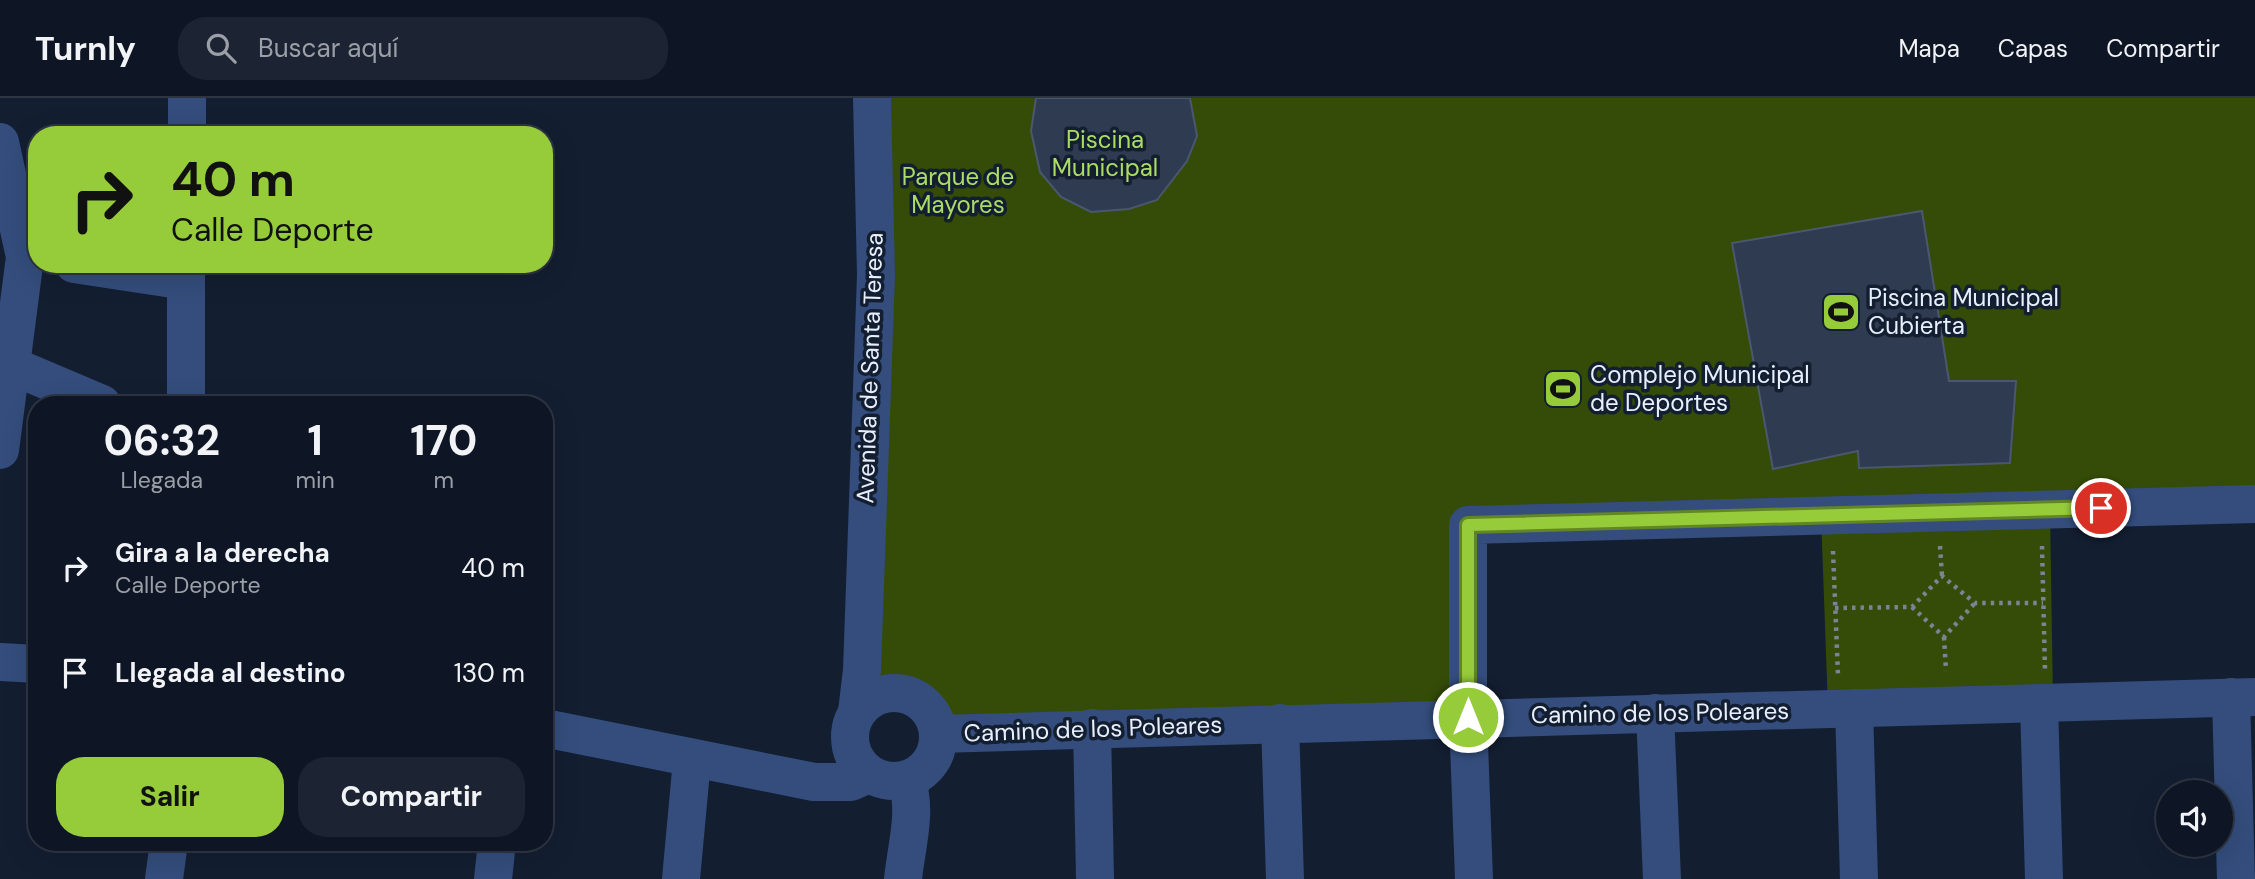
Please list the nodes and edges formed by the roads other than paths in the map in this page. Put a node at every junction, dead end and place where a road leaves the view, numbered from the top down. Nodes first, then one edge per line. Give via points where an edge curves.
1 (187, 98) edge
2 (872, 98) edge
3 (187, 126) edge
4 (0, 142) edge
5 (20, 256) edge
6 (186, 273) edge
7 (10, 365) junction
8 (83, 396) edge
9 (186, 396) edge
10 (0, 450) edge
11 (2255, 504) edge
12 (861, 639) junction
13 (0, 662) edge
14 (28, 664) edge
15 (893, 693) junction
16 (2243, 697) edge
17 (2043, 703) junction
18 (1847, 708) junction
19 (857, 712) junction
20 (1655, 713) junction
21 (1468, 717) junction
22 (1280, 723) junction
23 (1092, 728) junction
24 (553, 730) edge
25 (938, 734) junction
26 (692, 760) junction
27 (876, 768) junction
28 (168, 851) edge
29 (496, 851) edge
30 (164, 879) edge
31 (493, 879) edge
32 (681, 879) edge
33 (903, 879) edge
34 (1095, 879) edge
35 (1285, 879) edge
36 (1474, 879) edge
37 (1662, 879) edge
38 (1859, 879) edge
39 (2044, 879) edge
40 (2236, 879) edge

1 - 3 street
2 - 12 street, Avenida de Santa Teresa via 876,275
4 - 5 street
5 - 7 street
6 - 9 street
7 - 8 street
7 - 10 street
11 - 21 street via 1468,525
12 - 15 street, Avenida de Santa Teresa
12 - 19 street, Avenida de Santa Teresa
13 - 14 street
15 - 19 street via 874,698
15 - 25 street via 911,696 925,705
16 - 17 street, Camino de los Poleares
16 - 40 street
17 - 18 street, Camino de los Poleares
17 - 39 street
18 - 20 street, Camino de los Poleares
18 - 38 street
19 - 27 street via 852,724
20 - 21 street, Camino de los Poleares
20 - 37 street
21 - 22 street, Camino de los Poleares
21 - 36 street
22 - 23 street, Camino de los Poleares
22 - 35 street
23 - 25 street, Camino de los Poleares
23 - 34 street
24 - 26 street
25 - 27 street via 930,762
26 - 27 street via 785,775 836,762
26 - 32 street
27 - 33 street via 911,792
28 - 30 street
29 - 31 street

